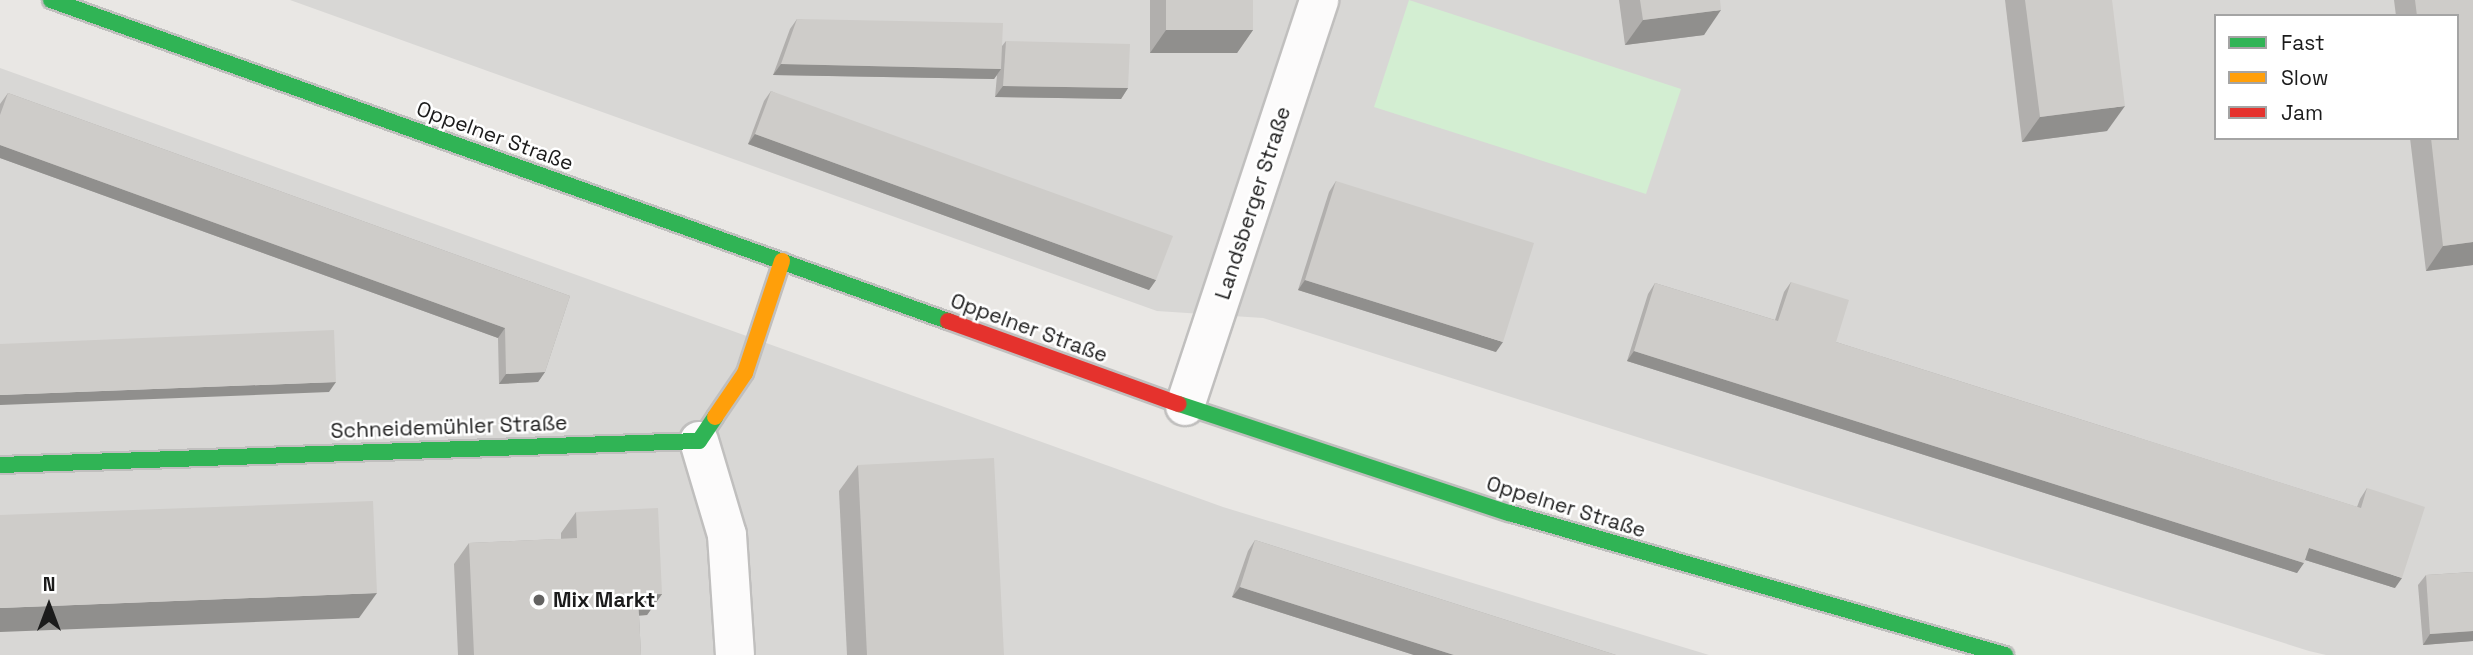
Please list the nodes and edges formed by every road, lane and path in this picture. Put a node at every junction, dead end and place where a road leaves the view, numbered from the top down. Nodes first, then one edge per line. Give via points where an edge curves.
1 (51, 0) edge
2 (1319, 0) edge
3 (782, 261) junction
4 (1185, 406) junction
5 (699, 441) junction
6 (0, 466) edge
7 (735, 655) edge
8 (2006, 655) edge

1 - 3 street, Oppelner Straße
2 - 4 street, Landsberger Straße
3 - 4 street, Oppelner Straße
3 - 5 street via 744,373
4 - 8 street, Oppelner Straße via 1509,513
5 - 6 street, Schneidemühler Straße
5 - 7 street via 727,535

